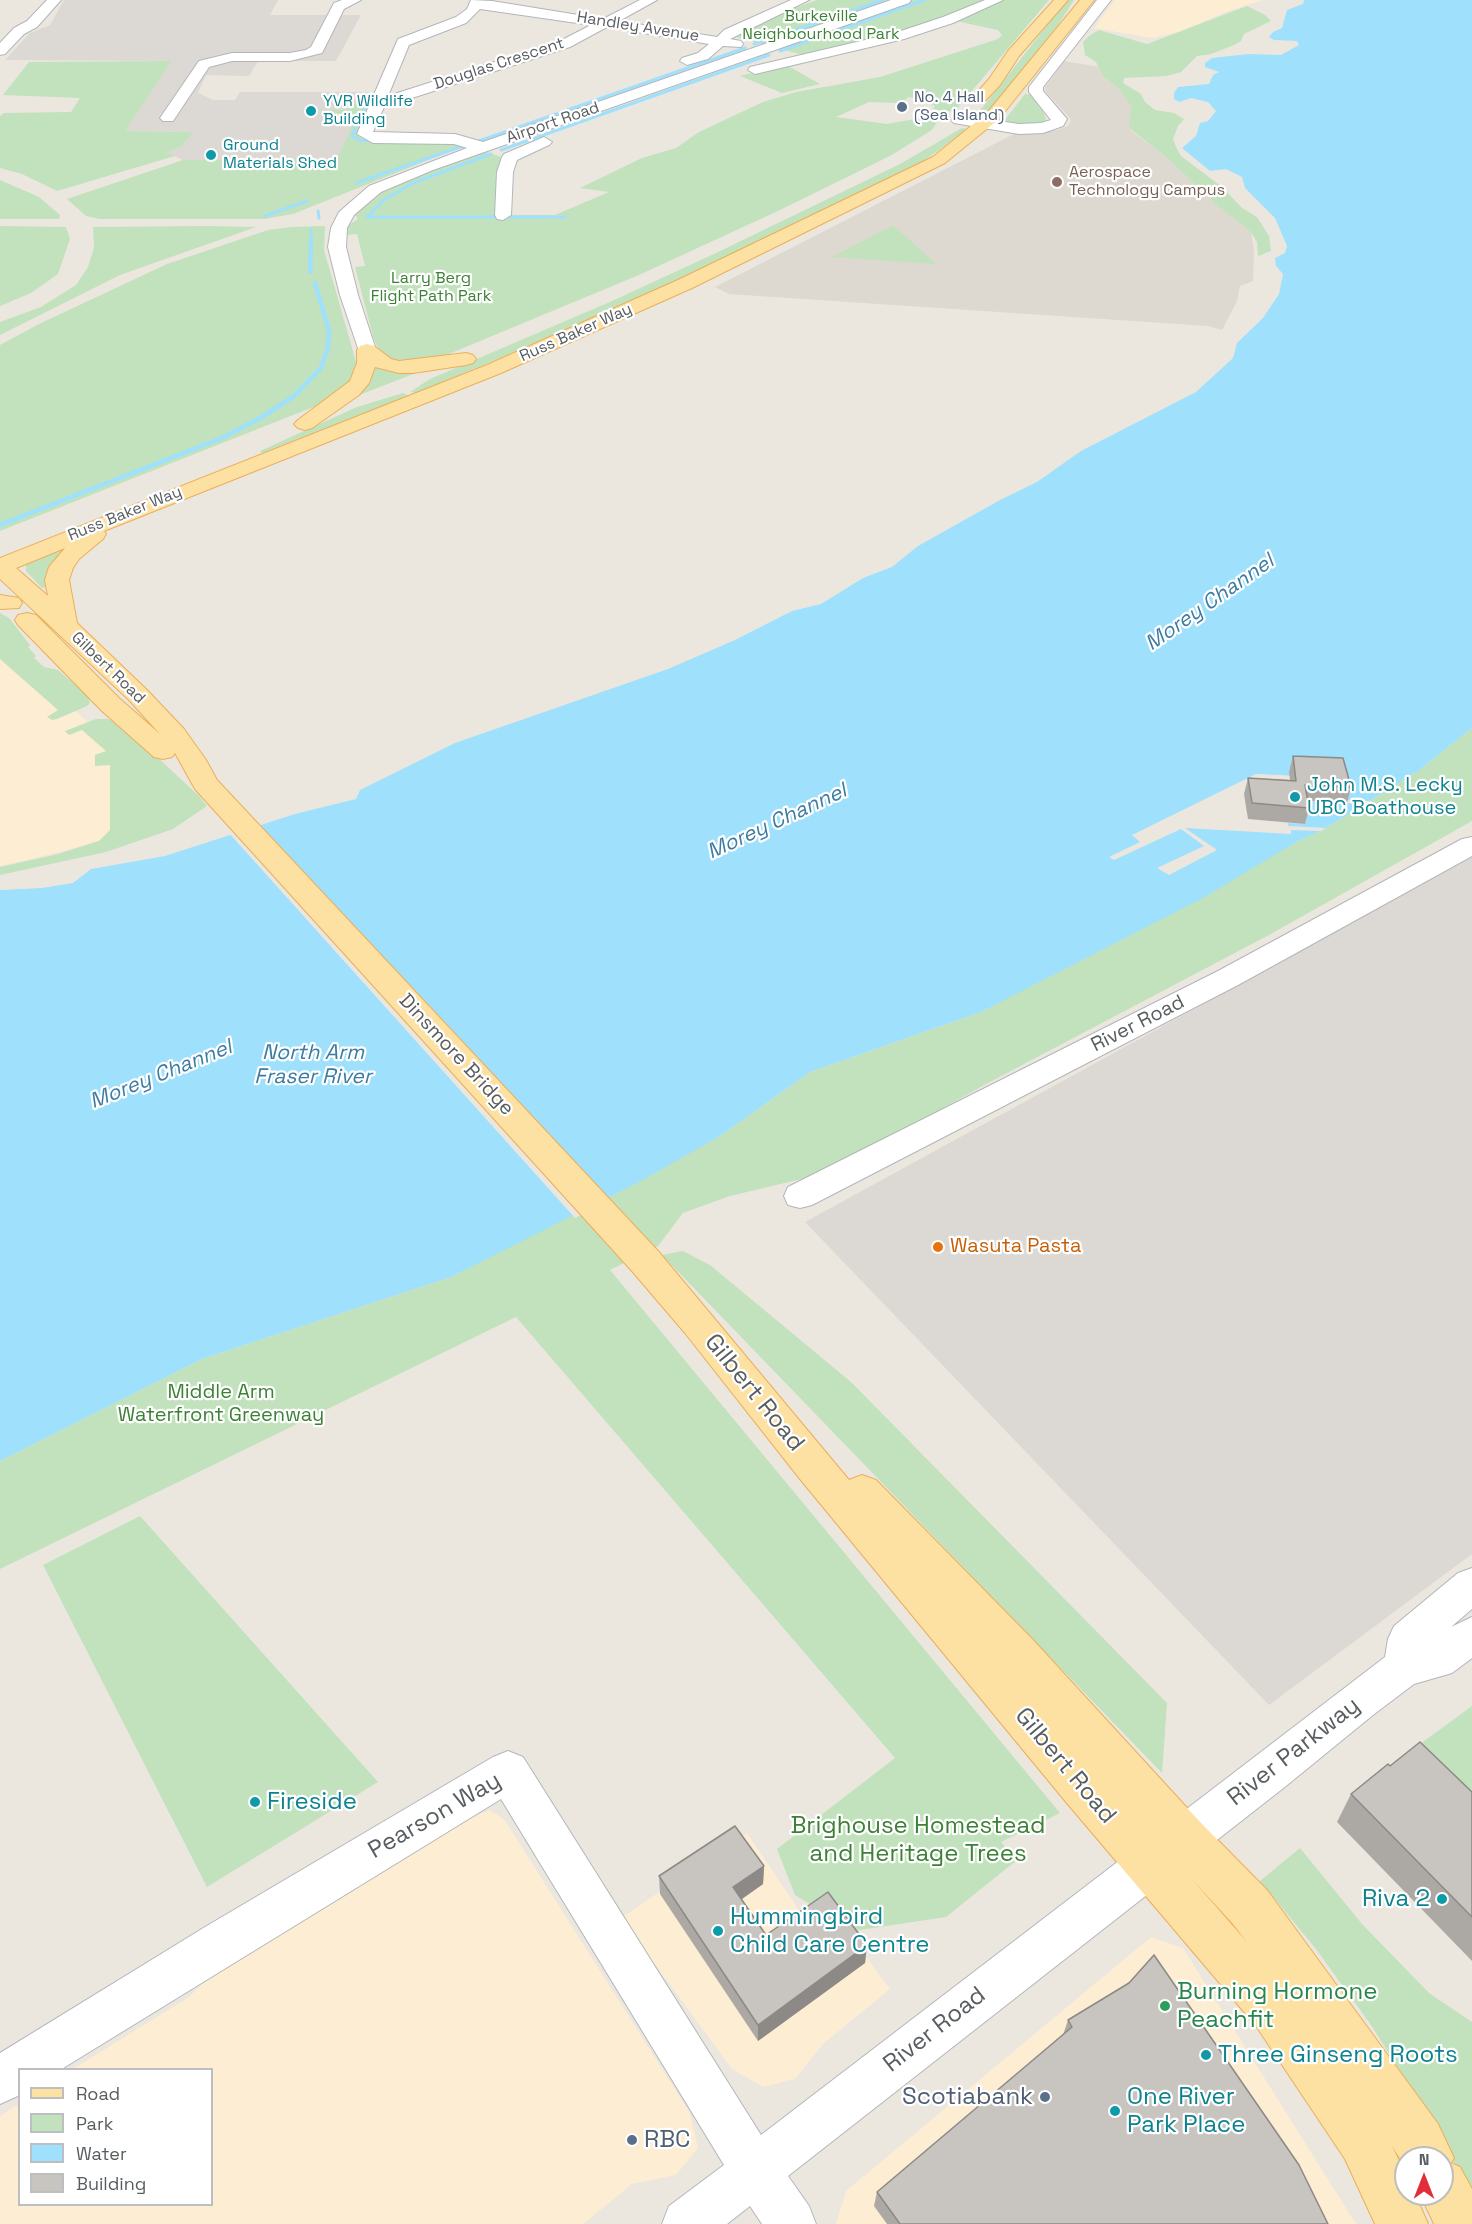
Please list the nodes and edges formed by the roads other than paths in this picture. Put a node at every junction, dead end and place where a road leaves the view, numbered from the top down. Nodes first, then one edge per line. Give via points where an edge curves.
1 (54, 0) edge
2 (354, 0) edge
3 (650, 0) edge
4 (802, 0) edge
5 (904, 0) edge
6 (996, 0) edge
7 (1061, 0) edge
8 (1079, 0) edge
9 (1087, 0) edge
10 (1104, 0) edge
11 (477, 2) edge
12 (1071, 19) junction
13 (605, 22) junction
14 (723, 40) junction
15 (762, 50) junction
16 (0, 51) edge
17 (799, 60) junction
18 (378, 104) junction
19 (168, 118) dead end
20 (959, 120) junction
21 (984, 124) junction
22 (944, 130) dead end
23 (462, 140) junction
24 (483, 147) junction
25 (510, 157) junction
26 (503, 215) dead end
27 (487, 349) dead end
28 (367, 350) junction
29 (466, 359) junction
30 (305, 424) junction
31 (108, 510) junction
32 (0, 567) edge
33 (3, 599) edge
34 (65, 627) junction
35 (207, 785) junction
36 (1472, 844) edge
37 (800, 1196) dead end
38 (698, 1323) joint
39 (1472, 1585) edge
40 (1472, 1635) edge
41 (1404, 1667) junction
42 (1166, 1852) junction
43 (19, 2068) edge
44 (18, 2069) edge
45 (0, 2080) edge
46 (1422, 2146) edge
47 (756, 2170) junction
48 (1453, 2206) edge
49 (687, 2224) edge
50 (791, 2224) edge
51 (1402, 2224) edge
52 (1462, 2224) edge

1 - 16 street
2 - 19 street via 339,6 317,50 290,57 231,57 204,64
3 - 13 street, Douglas Crescent
4 - 14 street via 729,33
5 - 15 street, Airport Road
6 - 17 street via 916,31
7 - 20 main road
8 - 12 main road
9 - 12 main road, Russ Baker Way
10 - 21 street via 1036,87 1058,123 1033,130
11 - 13 street, Handley Avenue
11 - 18 street via 461,20 404,42
12 - 21 main road, Russ Baker Way
13 - 14 street, Handley Avenue
13 - 18 street, Douglas Crescent via 565,44
14 - 15 street, Handley Avenue
14 - 23 street via 703,56
15 - 17 street, Handley Avenue
15 - 24 street, Airport Road
17 - 25 street via 705,84
18 - 23 street via 365,134 368,136
20 - 21 street
20 - 22 main road
21 - 31 main road, Russ Baker Way via 939,160 669,292 494,369
23 - 24 street
24 - 25 street
24 - 28 street, Airport Road via 386,183 358,201 341,222 337,248 340,265
25 - 26 street via 505,172
27 - 29 main road, Russ Baker Way
28 - 29 main road via 384,364 399,367
28 - 30 main road via 367,363 359,383
29 - 30 main road, Russ Baker Way
30 - 31 main road, Russ Baker Way
31 - 32 main road, Russ Baker Way
31 - 34 main road via 71,554 57,580
32 - 34 main road, Gilbert Road
33 - 35 main road, Gilbert Road via 175,764
34 - 35 main road, Gilbert Road via 121,676 175,735
35 - 38 main road, Dinsmore Bridge
36 - 37 street, River Road via 1228,978
38 - 42 main road, Gilbert Road via 814,1467
39 - 41 street via 1408,1639
40 - 41 street, River Parkway via 1438,1660
41 - 42 street, River Parkway
42 - 46 main road, Gilbert Road via 1250,1907
42 - 47 street, River Road
42 - 51 main road, Gilbert Road via 1243,1971 1363,2141
43 - 47 street, Pearson Way via 508,1771
44 - 45 street, Pearson Way
47 - 49 street, River Road
47 - 50 street, Pearson Way
48 - 52 main road

